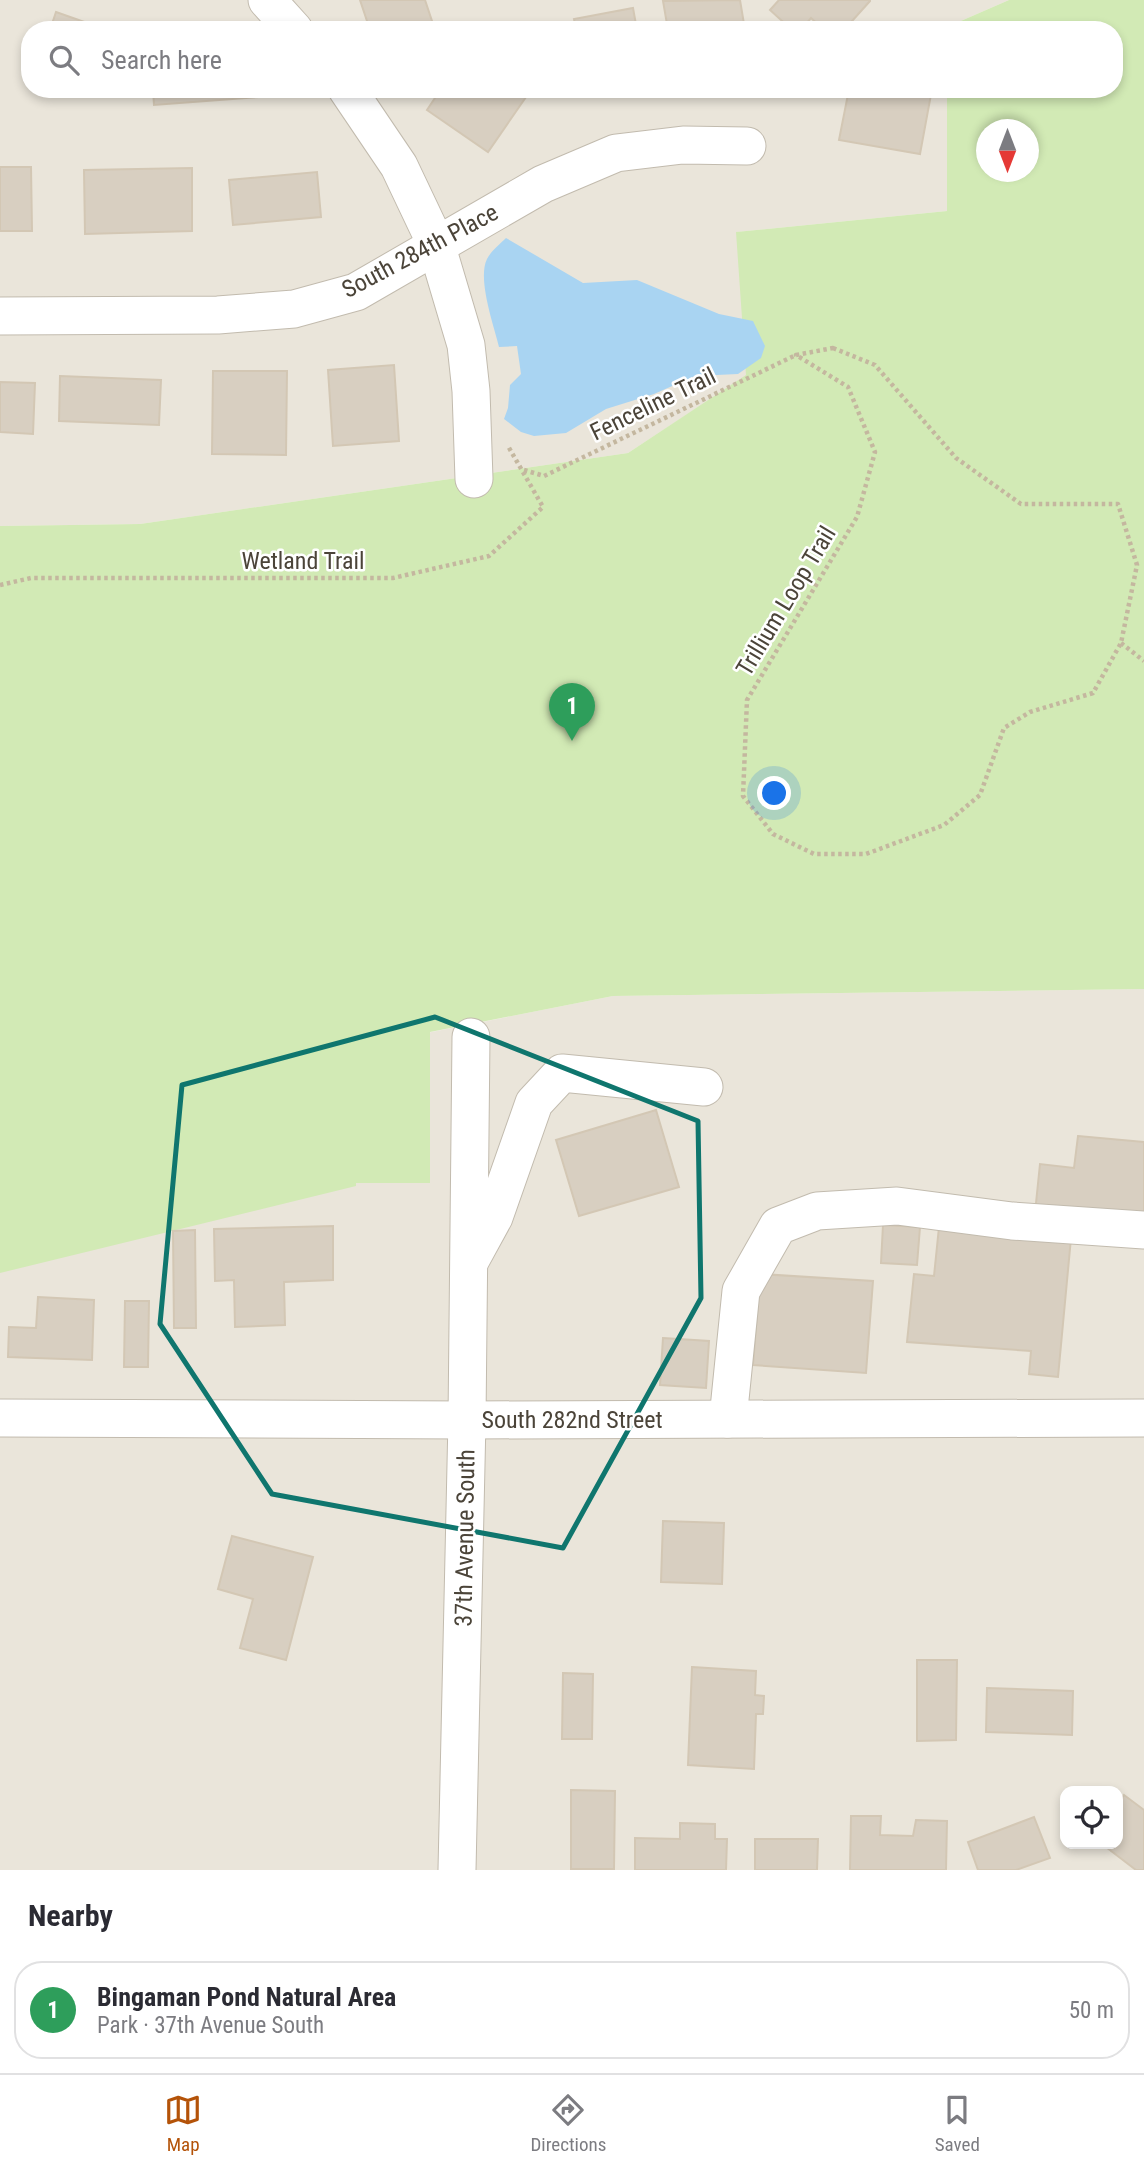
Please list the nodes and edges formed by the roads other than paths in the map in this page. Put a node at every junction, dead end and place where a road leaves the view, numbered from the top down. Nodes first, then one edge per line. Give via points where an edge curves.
1 (267, 0) edge
2 (286, 21) edge
3 (353, 98) edge
4 (747, 146) dead end
5 (436, 244) junction
6 (0, 316) edge
7 (474, 480) dead end
8 (471, 1037) dead end
9 (704, 1087) dead end
10 (1144, 1230) edge
11 (469, 1263) junction
12 (0, 1418) edge
13 (1144, 1418) edge
14 (728, 1419) junction
15 (467, 1420) junction
16 (457, 1870) edge

1 - 2 street
3 - 5 street via 399,166
4 - 5 street, South 284th Place via 682,145 616,153 543,184
5 - 6 street, South 284th Place via 356,292 294,309 218,315
5 - 7 street via 466,345
8 - 11 street, 37th Avenue South
9 - 11 street via 562,1073 534,1103 494,1217
10 - 14 street via 1012,1221 897,1206 817,1212 778,1226 741,1291
11 - 15 street, 37th Avenue South
12 - 15 street, South 282nd Street
13 - 14 street, South 282nd Street
14 - 15 street, South 282nd Street
15 - 16 street, 37th Avenue South

